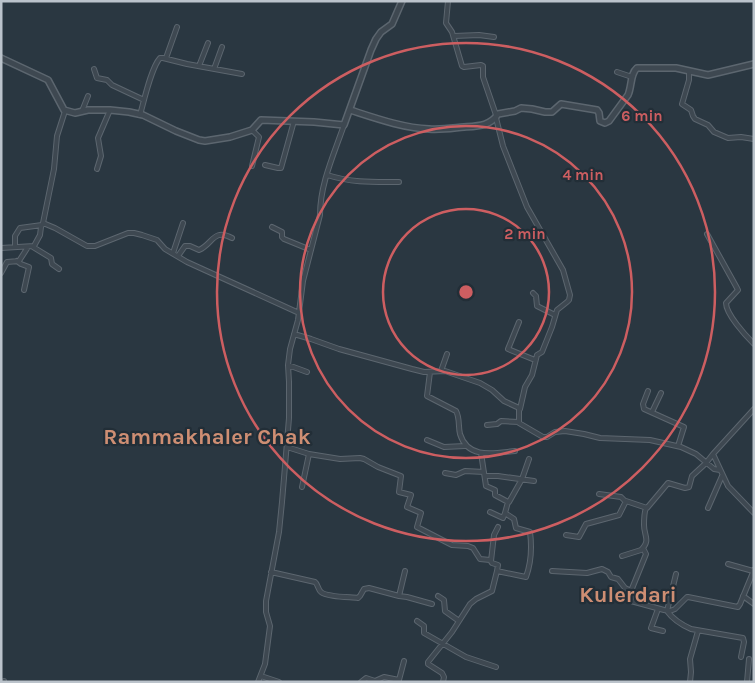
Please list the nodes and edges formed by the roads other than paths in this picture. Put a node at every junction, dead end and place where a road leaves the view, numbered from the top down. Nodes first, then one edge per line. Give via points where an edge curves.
1 (402, 1) edge
2 (448, 1) edge
3 (177, 27) dead end
4 (454, 36) junction
5 (494, 37) dead end
6 (208, 43) dead end
7 (222, 47) dead end
8 (1, 58) edge
9 (166, 58) junction
10 (754, 64) edge
11 (199, 66) junction
12 (94, 69) dead end
13 (214, 69) junction
14 (689, 71) junction
15 (617, 72) dead end
16 (242, 74) dead end
17 (632, 77) junction
18 (88, 96) dead end
19 (144, 100) junction
20 (110, 110) junction
21 (350, 110) junction
22 (65, 111) junction
23 (82, 111) junction
24 (140, 114) junction
25 (496, 116) junction
26 (294, 121) junction
27 (344, 125) junction
28 (252, 130) junction
29 (754, 139) edge
30 (265, 165) dead end
31 (252, 166) dead end
32 (97, 169) dead end
33 (326, 175) junction
34 (400, 182) dead end
35 (183, 223) dead end
36 (42, 224) junction
37 (272, 227) dead end
38 (707, 234) dead end
39 (232, 238) dead end
40 (15, 247) junction
41 (31, 247) junction
42 (1, 248) edge
43 (312, 250) junction
44 (173, 253) junction
45 (178, 256) junction
46 (17, 261) junction
47 (59, 269) dead end
48 (1, 274) edge
49 (24, 290) dead end
50 (533, 293) dead end
51 (299, 313) junction
52 (555, 315) junction
53 (518, 322) dead end
54 (294, 334) junction
55 (754, 344) edge
56 (447, 354) dead end
57 (535, 360) junction
58 (288, 365) junction
59 (441, 371) junction
60 (307, 372) dead end
61 (430, 372) junction
62 (648, 391) dead end
63 (661, 393) dead end
64 (520, 409) junction
65 (754, 409) edge
66 (652, 412) junction
67 (519, 422) junction
68 (487, 425) dead end
69 (427, 440) dead end
70 (465, 446) junction
71 (678, 446) junction
72 (287, 447) junction
73 (515, 451) dead end
74 (481, 453) junction
75 (309, 454) junction
76 (713, 454) junction
77 (529, 459) dead end
78 (706, 463) junction
79 (720, 470) junction
80 (445, 473) dead end
81 (484, 474) junction
82 (722, 476) junction
83 (522, 479) junction
84 (534, 481) dead end
85 (302, 487) dead end
86 (599, 494) dead end
87 (509, 502) junction
88 (625, 502) junction
89 (646, 508) junction
90 (708, 508) dead end
91 (490, 512) dead end
92 (505, 514) junction
93 (754, 514) edge
94 (498, 527) dead end
95 (566, 535) dead end
96 (643, 548) junction
97 (622, 556) dead end
98 (491, 561) junction
99 (728, 564) dead end
100 (754, 570) edge
101 (405, 571) dead end
102 (498, 571) junction
103 (552, 571) dead end
104 (271, 572) junction
105 (676, 574) dead end
106 (632, 591) junction
107 (399, 596) junction
108 (438, 596) dead end
109 (744, 596) junction
110 (432, 604) dead end
111 (754, 604) edge
112 (658, 609) junction
113 (667, 611) junction
114 (417, 621) dead end
115 (459, 621) junction
116 (663, 631) dead end
117 (698, 631) junction
118 (442, 643) junction
119 (740, 657) dead end
120 (749, 659) dead end
121 (404, 662) dead end
122 (496, 667) dead end
123 (261, 676) junction
124 (258, 682) edge
125 (279, 682) edge
126 (361, 682) edge
127 (443, 682) edge
128 (690, 682) edge
129 (747, 682) edge

1 - 21 street via 392,24 376,39
2 - 4 street via 446,23
3 - 9 street
4 - 5 street
4 - 25 street via 462,67 483,66
6 - 11 street
7 - 13 street
8 - 22 street via 48,80
9 - 11 street
9 - 19 street via 161,57 157,61
10 - 14 street via 711,74
11 - 13 street
12 - 19 street via 97,78
13 - 16 street
14 - 17 street via 637,68
14 - 29 street via 682,104 692,110 695,119 728,138
15 - 17 street
17 - 25 street via 628,95 607,123 600,121 597,110 563,104 552,112 521,108
18 - 23 street
19 - 24 street
20 - 23 street
20 - 24 street
20 - 32 street via 98,138 102,156
21 - 25 street via 431,130 483,125
21 - 27 street
22 - 23 street
22 - 36 street via 56,139 54,169
24 - 28 street via 199,140 230,137
25 - 52 street via 503,146 527,207 565,276 570,297
26 - 27 street
26 - 28 street via 261,120
26 - 30 street via 280,168
27 - 33 street
28 - 31 street via 258,137
33 - 34 street via 357,182
33 - 43 street
35 - 44 street
36 - 40 street via 20,228 15,236
36 - 41 street via 40,236
36 - 44 street via 87,246 134,233 157,240
37 - 43 street via 282,232 287,241
38 - 55 street via 738,290 726,303 726,308
39 - 45 street via 221,234 199,250 185,246
40 - 41 street
40 - 42 street
41 - 46 street
41 - 47 street via 51,258 52,264
43 - 51 street via 303,281
44 - 45 street
45 - 51 street
46 - 48 street via 7,262
46 - 49 street via 29,267
50 - 52 street via 537,306
51 - 54 street
52 - 57 street via 542,352
53 - 57 street via 508,349
54 - 58 street
54 - 61 street
56 - 59 street
57 - 64 street
58 - 60 street
58 - 72 street
59 - 61 street
59 - 64 street via 481,383
61 - 70 street via 427,396 456,411
62 - 66 street via 642,406
63 - 66 street
64 - 67 street
65 - 76 street
66 - 71 street via 684,427
67 - 68 street via 501,421
67 - 71 street via 545,437 565,431 600,438 645,439
69 - 70 street via 444,447
70 - 74 street
71 - 78 street
72 - 75 street
72 - 104 street via 280,525
73 - 74 street
74 - 81 street
75 - 85 street
75 - 98 street via 340,459 360,458 401,476 399,492 411,495 407,507 421,512 418,527 452,545 473,548 480,559
76 - 78 street
76 - 79 street
77 - 83 street
78 - 79 street
78 - 89 street via 692,476 689,487 668,483
79 - 82 street
80 - 81 street via 456,475 465,471
81 - 83 street
81 - 87 street via 487,487
82 - 90 street
82 - 93 street
83 - 84 street
83 - 87 street
86 - 88 street via 621,497
87 - 92 street
88 - 89 street
88 - 95 street via 619,515 586,524 578,537
89 - 96 street
91 - 92 street via 502,518
92 - 102 street via 514,519 517,529 530,532 531,546 526,577
94 - 98 street
96 - 97 street
96 - 106 street via 646,554
98 - 102 street via 498,565
99 - 100 street
100 - 109 street
101 - 107 street
102 - 115 street via 492,591 472,602
103 - 106 street via 587,573 605,570
104 - 107 street via 315,582 320,592 335,596 359,597 366,588
104 - 123 street via 266,607 270,626
105 - 113 street
106 - 112 street via 631,601
107 - 110 street
108 - 115 street via 444,600 445,610
109 - 111 street
109 - 113 street via 738,607 687,597 675,609
112 - 113 street
112 - 116 street via 651,628
113 - 117 street via 685,627
114 - 118 street via 424,626 424,633
115 - 118 street
117 - 119 street via 743,638
117 - 128 street via 690,660
118 - 122 street via 466,657
118 - 127 street via 427,663 442,673
120 - 129 street
121 - 126 street via 399,680 384,677 375,681 366,678
123 - 124 street
123 - 125 street

